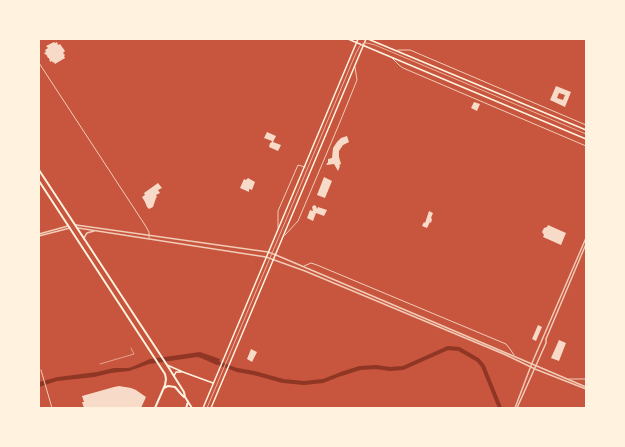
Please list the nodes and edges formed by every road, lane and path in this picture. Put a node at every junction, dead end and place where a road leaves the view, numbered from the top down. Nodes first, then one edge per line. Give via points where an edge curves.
1 (348, 39) edge
2 (358, 39) edge
3 (367, 39) edge
4 (356, 43) junction
5 (364, 46) junction
6 (395, 51) junction
7 (392, 58) junction
8 (39, 63) edge
9 (355, 67) junction
10 (586, 125) edge
11 (586, 130) edge
12 (586, 139) edge
13 (586, 146) edge
14 (305, 167) junction
15 (39, 170) edge
16 (39, 181) edge
17 (74, 224) junction
18 (69, 227) junction
19 (76, 227) junction
20 (96, 230) junction
21 (278, 231) junction
22 (39, 235) edge
23 (150, 235) junction
24 (284, 235) junction
25 (149, 238) junction
26 (586, 238) edge
27 (85, 241) junction
28 (586, 244) edge
29 (268, 252) junction
30 (276, 255) junction
31 (266, 257) junction
32 (274, 260) junction
33 (303, 267) junction
34 (131, 348) dead end
35 (514, 356) junction
36 (100, 364) dead end
37 (532, 364) junction
38 (167, 365) junction
39 (536, 365) junction
40 (531, 367) junction
41 (535, 369) junction
42 (41, 370) dead end
43 (183, 372) junction
44 (174, 376) junction
45 (586, 378) edge
46 (568, 379) junction
47 (213, 383) junction
48 (164, 388) junction
49 (586, 388) edge
50 (185, 398) junction
51 (188, 402) junction
52 (52, 408) edge
53 (155, 408) edge
54 (186, 408) edge
55 (192, 408) edge
56 (203, 408) edge
57 (211, 408) edge
58 (516, 408) edge

1 - 4 main road
2 - 4 main road
3 - 5 main road
3 - 6 main road
4 - 5 main road
4 - 14 main road
5 - 7 main road
5 - 9 main road
6 - 10 street via 410,50
6 - 11 main road
7 - 12 main road
7 - 13 street via 403,68
8 - 23 street
9 - 24 main road
9 - 24 street via 357,82 298,221
14 - 21 main road
14 - 21 street via 298,165 295,170 278,211
15 - 17 main road
16 - 18 main road
17 - 18 main road
17 - 19 main road
17 - 23 street
18 - 19 main road
18 - 22 street
18 - 48 main road via 165,374
19 - 20 street
19 - 27 main road
20 - 25 street
20 - 27 street via 87,233
21 - 29 main road
23 - 25 street
23 - 29 street
24 - 30 main road
25 - 31 street
26 - 37 street
27 - 38 main road
28 - 39 street
29 - 30 street
29 - 31 main road
30 - 32 main road
30 - 33 street
31 - 32 street
31 - 47 main road
32 - 40 street
32 - 57 main road
33 - 35 street
33 - 35 street via 313,263 506,344
34 - 36 path via 134,354
35 - 37 street
37 - 39 street
37 - 40 street
38 - 43 main road
38 - 44 main road
39 - 41 street
39 - 46 street
40 - 41 street
40 - 58 street
41 - 49 street
41 - 58 street
42 - 52 street
43 - 44 main road via 177,372
43 - 47 main road
44 - 50 main road
45 - 46 street
46 - 49 street
47 - 56 main road
48 - 50 main road via 175,387
48 - 53 main road
50 - 51 main road
51 - 54 main road
51 - 55 main road

